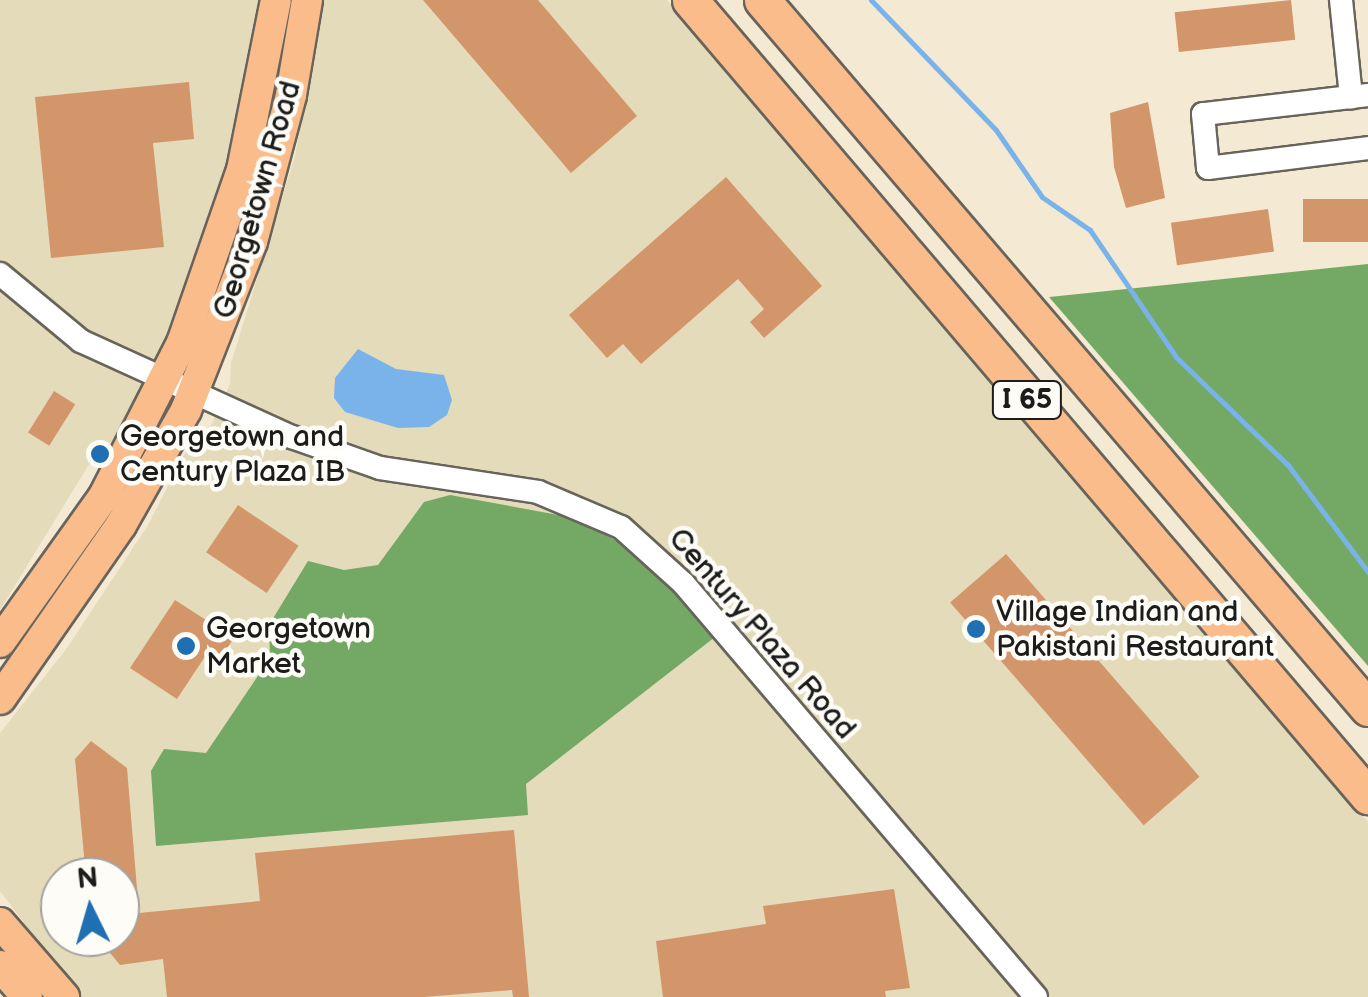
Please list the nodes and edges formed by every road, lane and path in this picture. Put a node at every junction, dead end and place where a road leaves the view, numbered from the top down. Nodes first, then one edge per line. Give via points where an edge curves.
1 (276, 0) edge
2 (308, 0) edge
3 (690, 0) edge
4 (762, 0) edge
5 (1341, 0) edge
6 (1360, 96) edge
7 (1368, 148) edge
8 (0, 274) edge
9 (178, 389) junction
10 (0, 642) edge
11 (0, 699) edge
12 (1368, 708) edge
13 (1368, 796) edge
14 (0, 923) edge
15 (0, 966) edge
16 (1030, 990) edge
17 (27, 997) edge
18 (64, 997) edge

1 - 9 main road, Georgetown Road via 230,213
2 - 9 main road, Georgetown Road via 264,199
3 - 13 highway, I 65
4 - 12 highway, I 65
5 - 6 street
6 - 7 street via 1203,114 1208,168
8 - 9 street, Century Plaza Road via 66,332
9 - 10 main road, Georgetown Road
9 - 11 main road, Georgetown Road via 121,525
9 - 16 street, Century Plaza Road via 362,463 558,498 632,536 682,582
14 - 18 main road
15 - 17 main road

